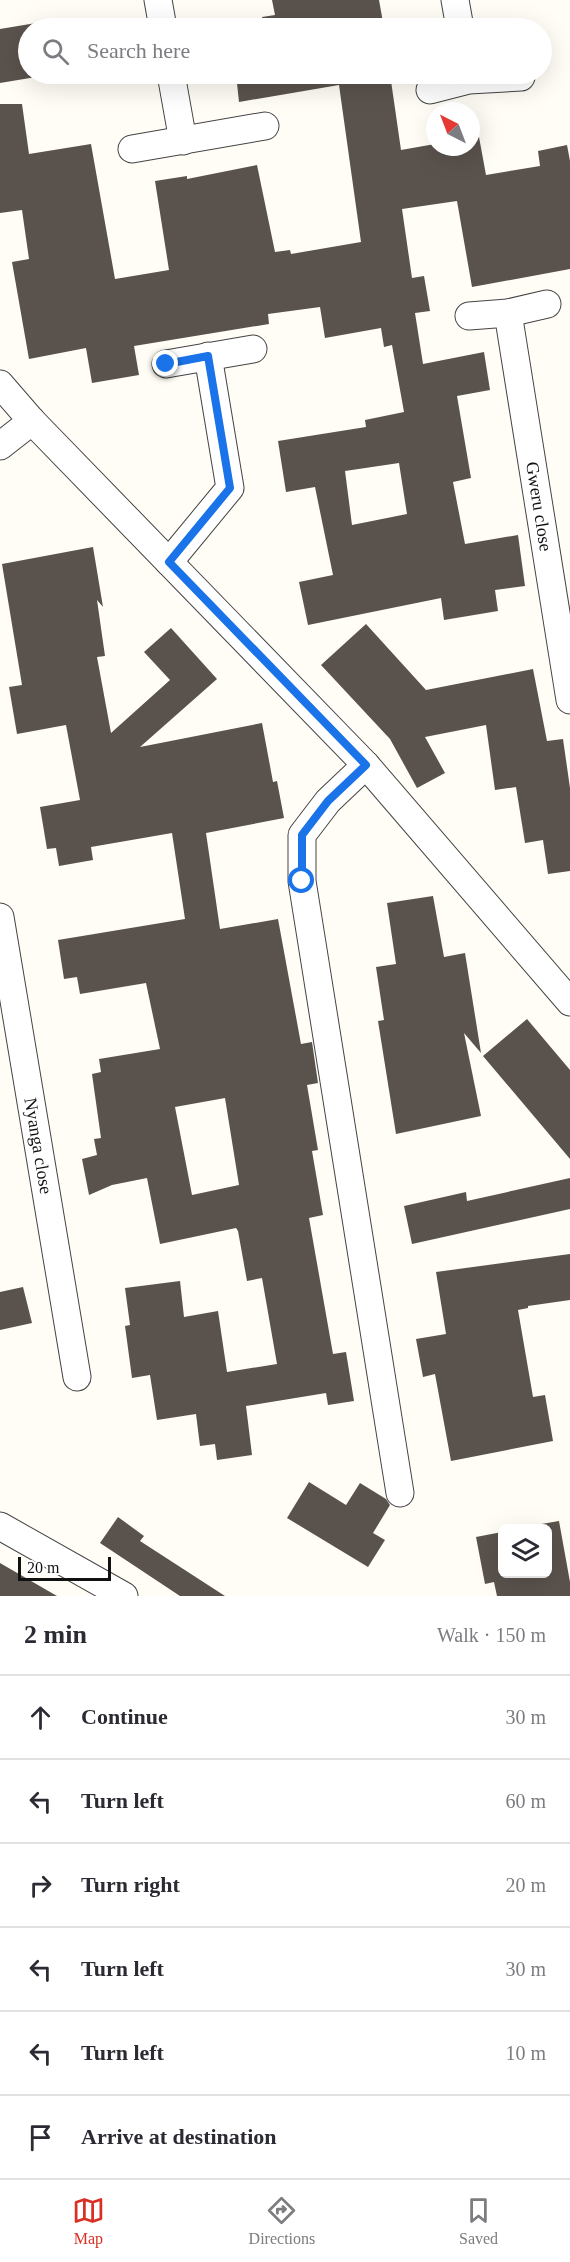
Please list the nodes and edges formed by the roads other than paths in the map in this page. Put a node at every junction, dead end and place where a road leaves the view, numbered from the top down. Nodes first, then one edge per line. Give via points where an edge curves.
1 (158, 0) edge
2 (454, 0) edge
3 (162, 18) edge
4 (458, 18) edge
5 (173, 84) edge
6 (448, 84) edge
7 (430, 90) dead end
8 (265, 126) dead end
9 (183, 141) junction
10 (132, 149) dead end
11 (547, 304) dead end
12 (508, 313) junction
13 (469, 316) dead end
14 (254, 349) dead end
15 (208, 356) junction
16 (166, 364) dead end
17 (0, 384) edge
18 (32, 421) junction
19 (0, 446) edge
20 (169, 562) junction
21 (570, 700) edge
22 (366, 765) junction
23 (0, 917) edge
24 (567, 992) edge
25 (77, 1377) dead end
26 (400, 1493) dead end
27 (0, 1526) edge
28 (124, 1596) edge

1 - 3 street
2 - 4 street
5 - 9 street
6 - 7 street
8 - 9 street
9 - 10 street
11 - 12 street
12 - 13 street
12 - 21 street, Gweru close
14 - 15 street
15 - 16 street
15 - 20 street via 230,488
17 - 18 street
18 - 19 street
18 - 20 street
20 - 22 street
22 - 24 street
22 - 26 street via 328,801 302,835 302,881
23 - 25 street, Nyanga close
27 - 28 street

